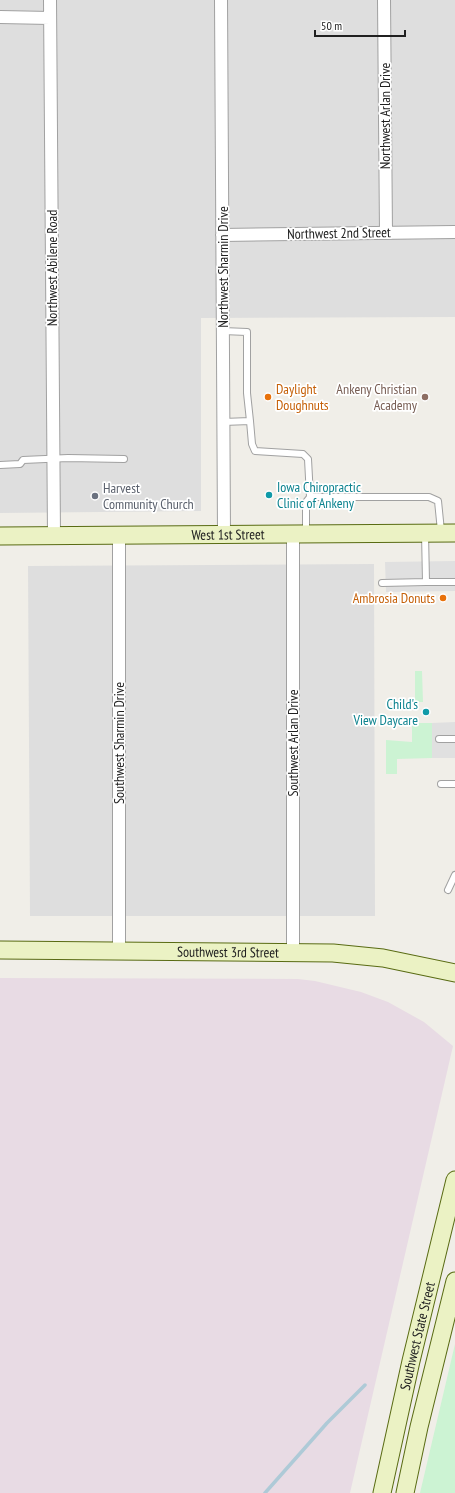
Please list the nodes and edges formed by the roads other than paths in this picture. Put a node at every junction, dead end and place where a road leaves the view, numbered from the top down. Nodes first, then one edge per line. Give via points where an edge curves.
1 (50, 0) edge
2 (221, 0) edge
3 (384, 0) edge
4 (0, 18) edge
5 (50, 18) junction
6 (455, 232) edge
7 (386, 233) junction
8 (222, 235) junction
9 (223, 331) junction
10 (250, 421) junction
11 (223, 422) junction
12 (53, 458) junction
13 (124, 459) dead end
14 (0, 465) edge
15 (310, 497) junction
16 (440, 533) edge
17 (224, 534) junction
18 (299, 534) junction
19 (119, 535) junction
20 (0, 536) edge
21 (54, 536) junction
22 (426, 582) junction
23 (455, 582) edge
24 (382, 583) dead end
25 (455, 739) edge
26 (439, 740) dead end
27 (441, 784) dead end
28 (455, 784) edge
29 (455, 875) edge
30 (448, 890) dead end
31 (0, 950) edge
32 (119, 951) junction
33 (293, 952) junction
34 (455, 973) edge
35 (455, 1180) edge
36 (455, 1281) edge
37 (382, 1493) edge
38 (404, 1493) edge

1 - 5 street, Northwest Abilene Road
2 - 8 street, Northwest Sharmin Drive
3 - 7 street, Northwest Arlan Drive
4 - 5 street
5 - 12 street, Northwest Abilene Road
6 - 7 street, Northwest 2nd Street
7 - 8 street, Northwest 2nd Street
8 - 9 street, Northwest Sharmin Drive
9 - 10 lane via 247,332
9 - 11 street, Northwest Sharmin Drive
10 - 11 lane
10 - 15 lane via 255,451 297,453 308,459
11 - 17 street, Northwest Sharmin Drive
12 - 13 lane
12 - 14 lane
12 - 21 street, Northwest Abilene Road
15 - 16 lane via 429,497 438,501
15 - 18 lane via 306,502
16 - 18 main road, West 1st Street
16 - 22 lane
17 - 18 main road, West 1st Street
17 - 19 main road, West 1st Street
18 - 33 street, Southwest Arlan Drive
19 - 21 main road, West 1st Street
19 - 32 street, Southwest Sharmin Drive
20 - 21 main road, West 1st Street
22 - 23 lane
22 - 24 lane
25 - 26 lane
27 - 28 lane
29 - 30 lane
31 - 32 main road, Southwest 3rd Street
32 - 33 main road, Southwest 3rd Street
33 - 34 main road, Southwest 3rd Street via 382,958
35 - 37 main road, Southwest State Street
36 - 38 main road, Southwest State Street

